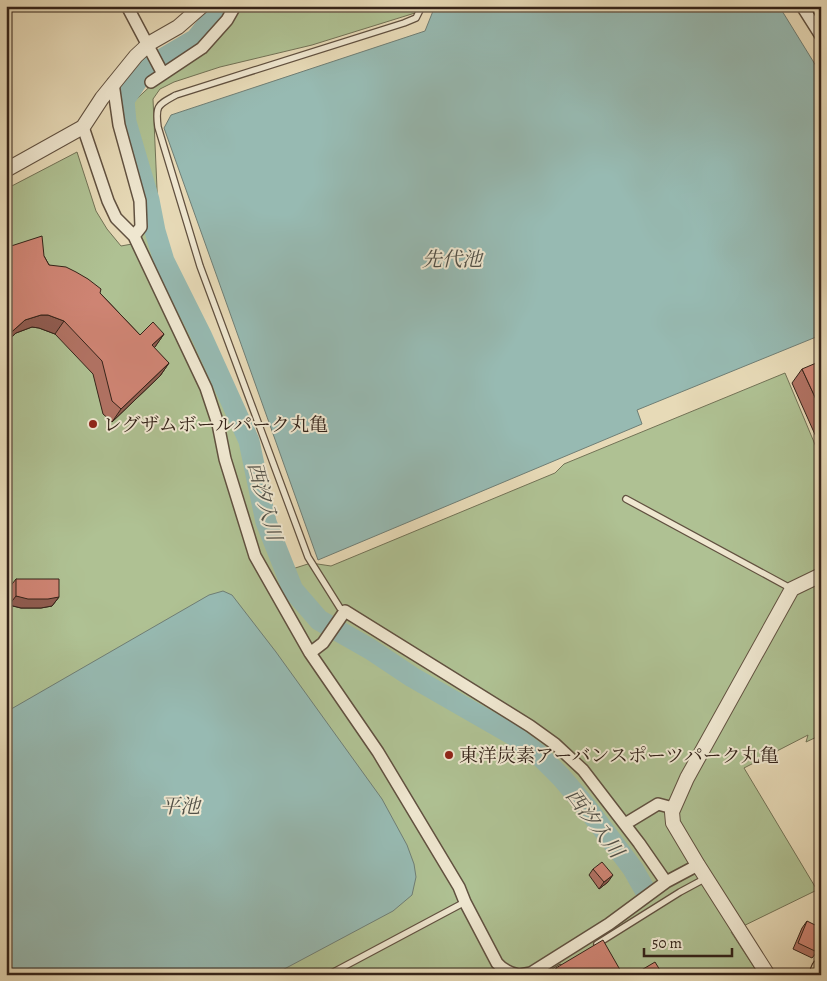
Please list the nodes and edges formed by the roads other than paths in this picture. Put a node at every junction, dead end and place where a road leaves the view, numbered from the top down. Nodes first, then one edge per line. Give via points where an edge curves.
1 (127, 6) edge
2 (202, 6) edge
3 (235, 6) edge
4 (422, 6) edge
5 (802, 6) edge
6 (821, 36) edge
7 (150, 49) junction
8 (163, 74) junction
9 (151, 82) dead end
10 (113, 83) junction
11 (83, 127) junction
12 (6, 170) edge
13 (134, 236) junction
14 (626, 499) dead end
15 (821, 575) edge
16 (792, 589) junction
17 (345, 611) junction
18 (310, 653) junction
19 (673, 808) junction
20 (625, 824) junction
21 (698, 865) junction
22 (706, 878) junction
23 (666, 882) junction
24 (465, 902) junction
25 (590, 949) edge
26 (565, 964) edge
27 (821, 968) edge
28 (515, 974) edge
29 (328, 975) edge
30 (549, 975) edge
31 (768, 975) edge
32 (818, 975) edge

1 - 7 street
2 - 7 street
3 - 8 street via 202,48
4 - 17 lane via 416,18 404,23 176,95 161,104 156,113 200,266 308,557
5 - 6 street
7 - 8 street
7 - 10 street via 136,56
8 - 9 street
10 - 11 street
10 - 13 street via 119,125 140,201 141,227
11 - 12 street
11 - 13 street via 108,201 116,218
13 - 18 street via 206,388 255,556
14 - 16 lane
15 - 16 street
16 - 19 street
17 - 18 street via 323,643
17 - 20 street via 555,744 583,770
18 - 24 street via 378,752
19 - 20 street via 658,804
19 - 21 street via 673,823
20 - 23 street
21 - 22 street
21 - 23 street
22 - 25 lane
22 - 31 street
23 - 28 street via 547,964 531,973
24 - 28 street via 497,963
24 - 29 lane
26 - 30 lane
27 - 32 main road

